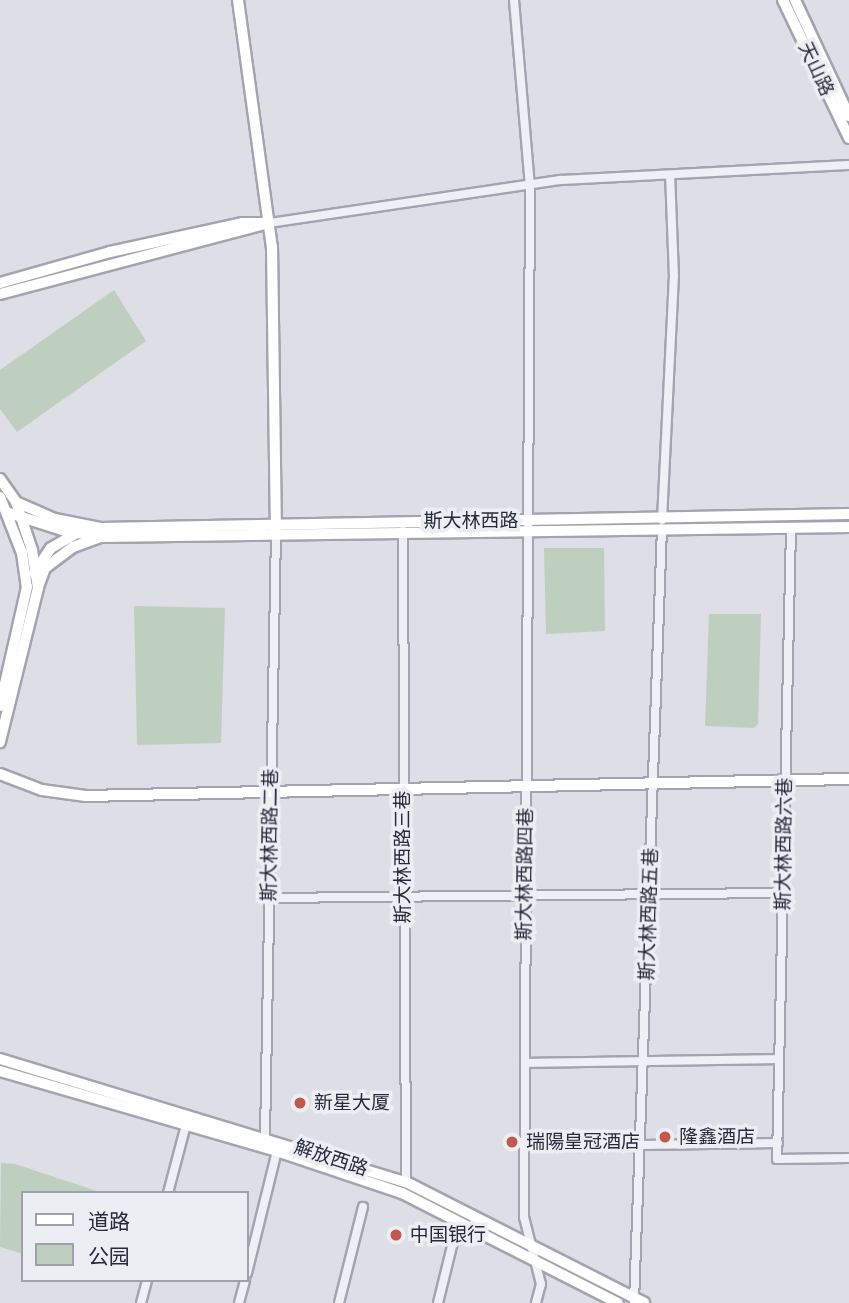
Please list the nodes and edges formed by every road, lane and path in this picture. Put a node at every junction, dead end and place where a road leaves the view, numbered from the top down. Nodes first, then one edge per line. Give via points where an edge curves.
1 (238, 0) edge
2 (514, 0) edge
3 (783, 0) edge
4 (795, 0) edge
5 (849, 116) edge
6 (849, 138) edge
7 (849, 165) edge
8 (670, 175) junction
9 (530, 185) junction
10 (269, 223) junction
11 (0, 283) edge
12 (0, 294) edge
13 (0, 479) edge
14 (0, 497) edge
15 (16, 502) junction
16 (14, 513) junction
17 (849, 514) edge
18 (662, 524) junction
19 (529, 526) junction
20 (849, 527) edge
21 (791, 528) junction
22 (276, 529) junction
23 (403, 531) junction
24 (76, 533) junction
25 (97, 533) junction
26 (35, 571) junction
27 (32, 587) junction
28 (0, 706) edge
29 (0, 742) edge
30 (0, 774) edge
31 (849, 779) edge
32 (785, 780) junction
33 (653, 783) junction
34 (526, 786) junction
35 (403, 787) junction
36 (271, 792) junction
37 (524, 892) junction
38 (783, 893) junction
39 (402, 894) junction
40 (650, 894) junction
41 (268, 898) junction
42 (0, 1059) edge
43 (779, 1059) junction
44 (644, 1060) junction
45 (525, 1063) junction
46 (0, 1071) edge
47 (186, 1125) junction
48 (265, 1137) junction
49 (778, 1143) junction
50 (641, 1145) junction
51 (277, 1151) junction
52 (849, 1158) edge
53 (406, 1182) junction
54 (169, 1191) edge
55 (363, 1207) dead end
56 (454, 1238) dead end
57 (531, 1244) junction
58 (535, 1258) junction
59 (248, 1269) edge
60 (146, 1282) edge
61 (244, 1282) edge
62 (637, 1301) edge
63 (141, 1303) edge
64 (239, 1303) edge
65 (339, 1303) edge
66 (438, 1303) edge
67 (536, 1303) edge
68 (618, 1303) edge

1 - 10 main road
2 - 9 street, 斯大林西路四巷
3 - 6 main road, 天山路
4 - 5 main road, 天山路
7 - 8 street
8 - 9 street
8 - 18 street, 斯大林西路五巷 via 674,277
9 - 10 street
9 - 19 street, 斯大林西路四巷
10 - 11 main road via 229,226
10 - 12 main road
10 - 22 main road
13 - 15 main road
14 - 16 main road
15 - 16 main road
15 - 25 main road
16 - 24 main road
16 - 26 main road
16 - 27 main road
17 - 18 main road, 斯大林西路
18 - 19 main road, 斯大林西路
18 - 21 main road, 斯大林西路
18 - 33 street, 斯大林西路五巷
19 - 22 main road, 斯大林西路
19 - 23 main road, 斯大林西路
19 - 34 street, 斯大林西路四巷
20 - 21 main road, 斯大林西路
21 - 32 street, 斯大林西路六巷
22 - 23 main road, 斯大林西路
22 - 25 main road, 斯大林西路
22 - 36 street, 斯大林西路二巷
23 - 35 street, 斯大林西路三巷
24 - 25 main road
24 - 26 main road via 51,548
25 - 27 main road via 45,568
26 - 27 main road
27 - 28 main road
27 - 29 main road
30 - 36 main road via 42,790 86,796
31 - 32 main road
32 - 33 main road
32 - 38 street, 斯大林西路六巷
33 - 34 main road
33 - 40 street, 斯大林西路五巷
34 - 35 main road
34 - 37 street, 斯大林西路四巷
35 - 36 main road
35 - 39 street, 斯大林西路三巷
36 - 41 street, 斯大林西路二巷
37 - 39 street
37 - 40 street
37 - 45 street, 斯大林西路四巷
38 - 40 street
38 - 43 street, 斯大林西路六巷
39 - 41 street
39 - 53 street, 斯大林西路三巷
40 - 44 street, 斯大林西路五巷
41 - 48 street, 斯大林西路二巷
42 - 48 main road, 解放西路
43 - 44 street
43 - 49 street, 斯大林西路六巷
44 - 45 street
44 - 50 street, 斯大林西路五巷
45 - 57 street, 斯大林西路四巷 via 524,1217
46 - 47 main road, 解放西路
47 - 51 main road, 解放西路
47 - 54 street
48 - 53 main road, 解放西路
49 - 50 street
49 - 52 street, 斯大林西路六巷 via 777,1159
50 - 62 street, 斯大林西路五巷
51 - 58 main road, 解放西路 via 402,1193
51 - 59 street
53 - 57 main road, 解放西路
55 - 65 street
56 - 66 street
57 - 58 street, 斯大林西路四巷
57 - 62 main road, 解放西路
58 - 67 street, 斯大林西路四巷 via 541,1284
58 - 68 main road, 解放西路
60 - 63 street
61 - 64 street

